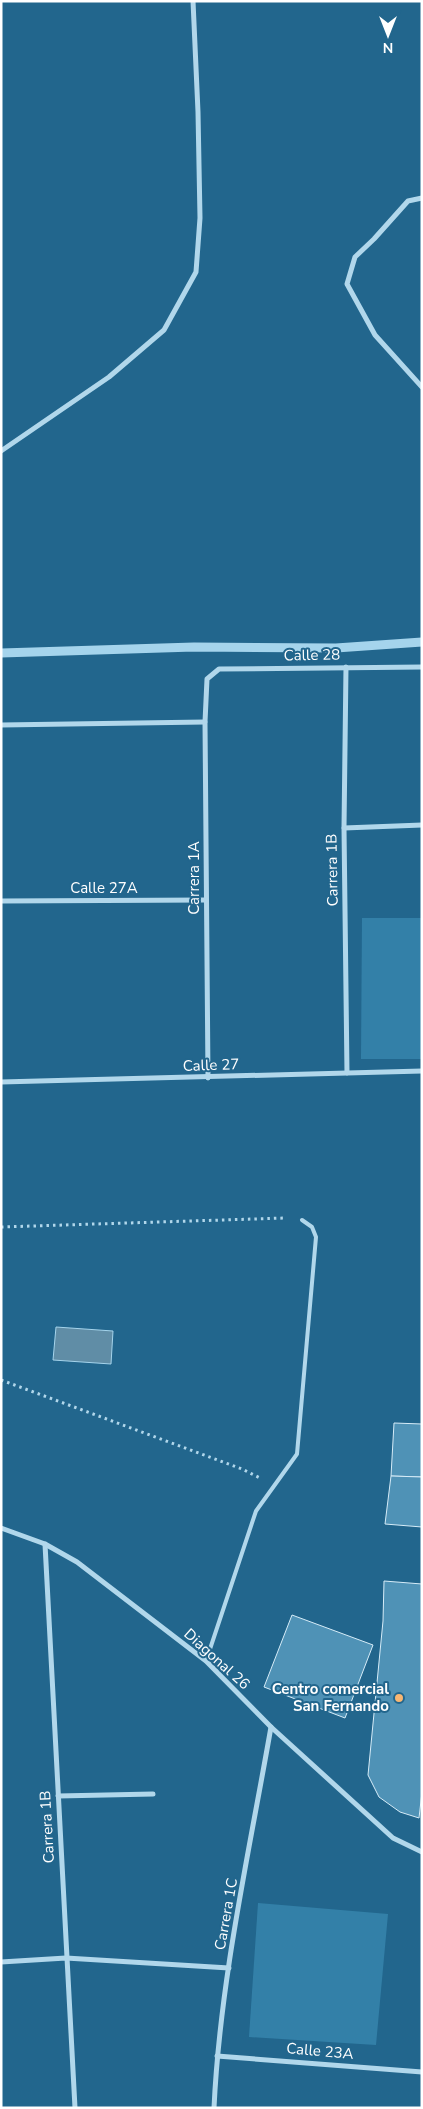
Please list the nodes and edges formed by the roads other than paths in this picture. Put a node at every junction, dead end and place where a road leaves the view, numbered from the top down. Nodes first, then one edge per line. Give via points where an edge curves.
1 (193, 1) edge
2 (422, 198) edge
3 (422, 387) edge
4 (1, 451) edge
5 (346, 667) junction
6 (422, 667) edge
7 (207, 678) joint
8 (205, 722) junction
9 (1, 725) edge
10 (422, 825) edge
11 (344, 828) junction
12 (206, 900) junction
13 (1, 901) edge
14 (422, 1071) edge
15 (347, 1073) junction
16 (208, 1078) junction
17 (1, 1082) edge
18 (302, 1220) road end
19 (1, 1528) edge
20 (45, 1544) junction
21 (206, 1661) junction
22 (271, 1726) junction
23 (153, 1794) dead end
24 (58, 1796) junction
25 (422, 1852) edge
26 (66, 1958) junction
27 (1, 1962) edge
28 (229, 1968) junction
29 (217, 2056) junction
30 (422, 2072) edge
31 (75, 2108) edge
32 (214, 2108) edge

1 - 4 street via 200,218 196,272 164,330 109,377
2 - 3 street via 408,201 356,257 347,284 375,335
5 - 6 street, Calle 28
5 - 7 street, Calle 28 via 218,669
5 - 11 street, Carrera 1B
7 - 8 street, Carrera 1A
8 - 9 street
8 - 12 street, Carrera 1A
10 - 11 street
11 - 15 street, Carrera 1B
12 - 13 street, Calle 27A
12 - 16 street, Carrera 1A
14 - 15 street, Calle 27
15 - 16 street, Calle 27
16 - 17 street, Calle 27
18 - 21 lane via 312,1227 316,1237 297,1454 256,1511
19 - 20 street, Diagonal 26
20 - 21 street, Diagonal 26 via 77,1562
20 - 24 street, Carrera 1B
21 - 22 street, Diagonal 26
22 - 25 street, Diagonal 26 via 393,1838
22 - 28 street, Carrera 1C
23 - 24 street
24 - 26 street, Carrera 1B
26 - 27 street
26 - 28 street
26 - 31 street, Carrera 1B
28 - 29 street, Carrera 1C
29 - 30 street, Calle 23A
29 - 32 street, Carrera 1C

